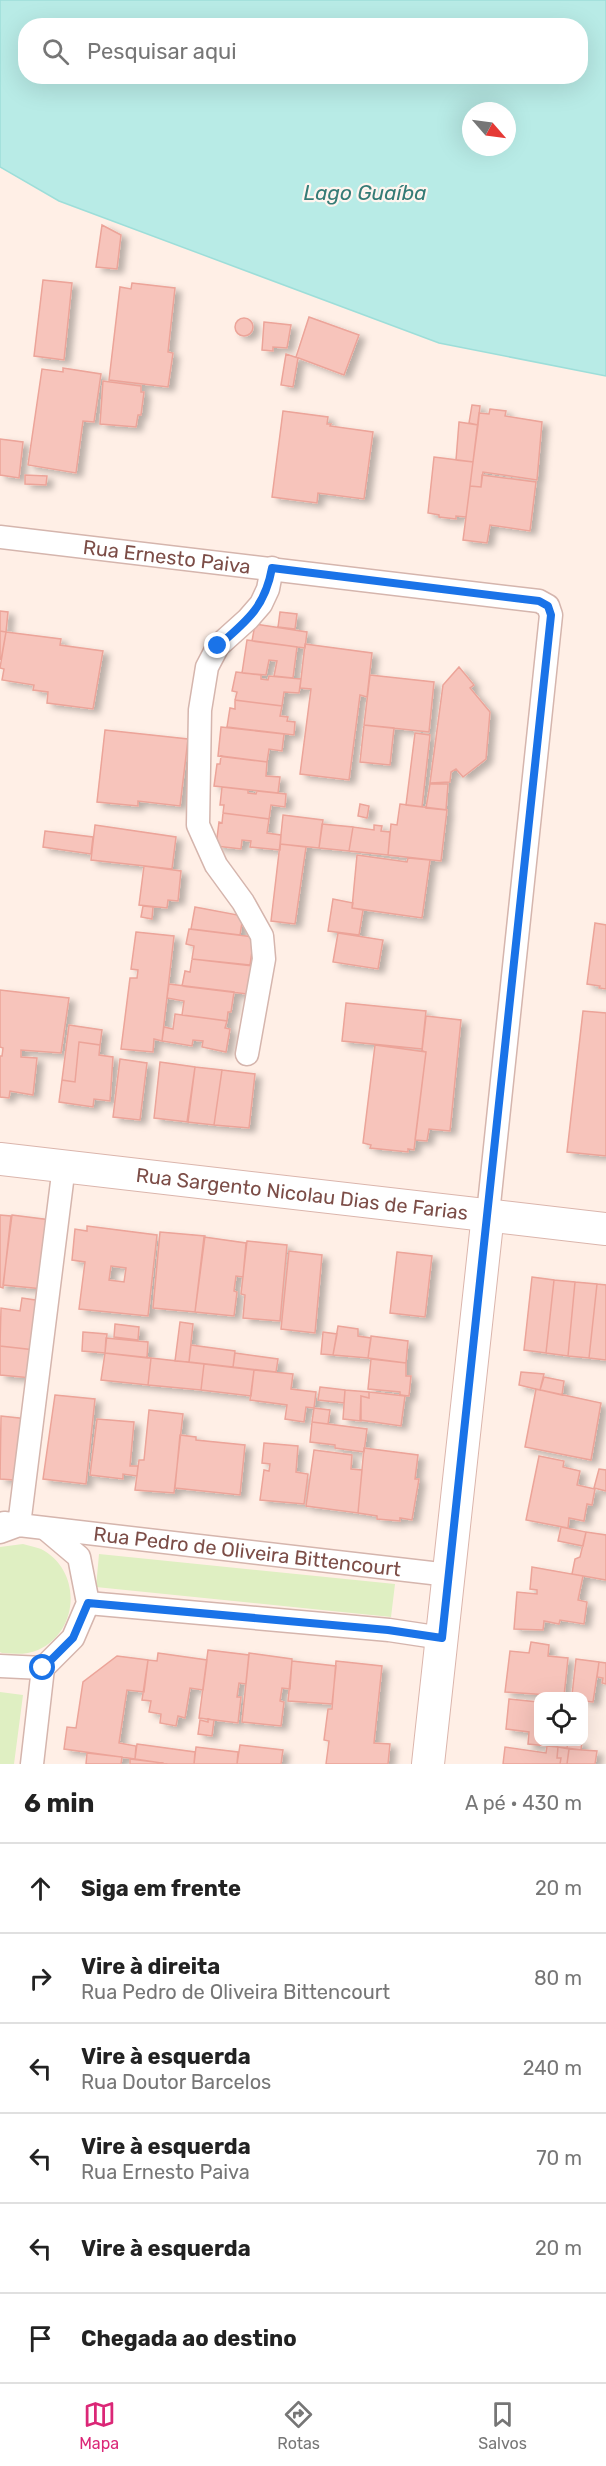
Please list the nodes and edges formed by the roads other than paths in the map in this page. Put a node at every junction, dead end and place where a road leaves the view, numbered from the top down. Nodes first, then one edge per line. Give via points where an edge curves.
1 (0, 537) edge
2 (272, 568) junction
3 (248, 1054) dead end
4 (0, 1159) edge
5 (64, 1166) junction
6 (488, 1214) junction
7 (606, 1229) edge
8 (6, 1527) edge
9 (47, 1530) junction
10 (449, 1575) junction
11 (88, 1603) junction
12 (442, 1638) junction
13 (0, 1666) edge
14 (43, 1668) junction
15 (32, 1764) edge
16 (428, 1764) edge

1 - 2 street, Rua Ernesto Paiva
2 - 3 street via 261,604 218,646 207,667 200,710 198,825 216,865 262,936 264,959
2 - 6 street, Rua Ernesto Paiva via 539,601 548,606 551,615
4 - 5 main road, Rua Sargento Nicolau Dias de Farias
5 - 6 main road, Rua Sargento Nicolau Dias de Farias
5 - 8 street
6 - 7 main road, Rua Sargento Nicolau Dias de Farias
6 - 10 main road
8 - 9 street, Rua Pedro de Oliveira Bittencourt
9 - 10 street, Rua Pedro de Oliveira Bittencourt
9 - 11 street via 79,1557
10 - 12 main road
11 - 12 street
11 - 14 street via 73,1638
12 - 16 main road
13 - 14 street
14 - 15 street

